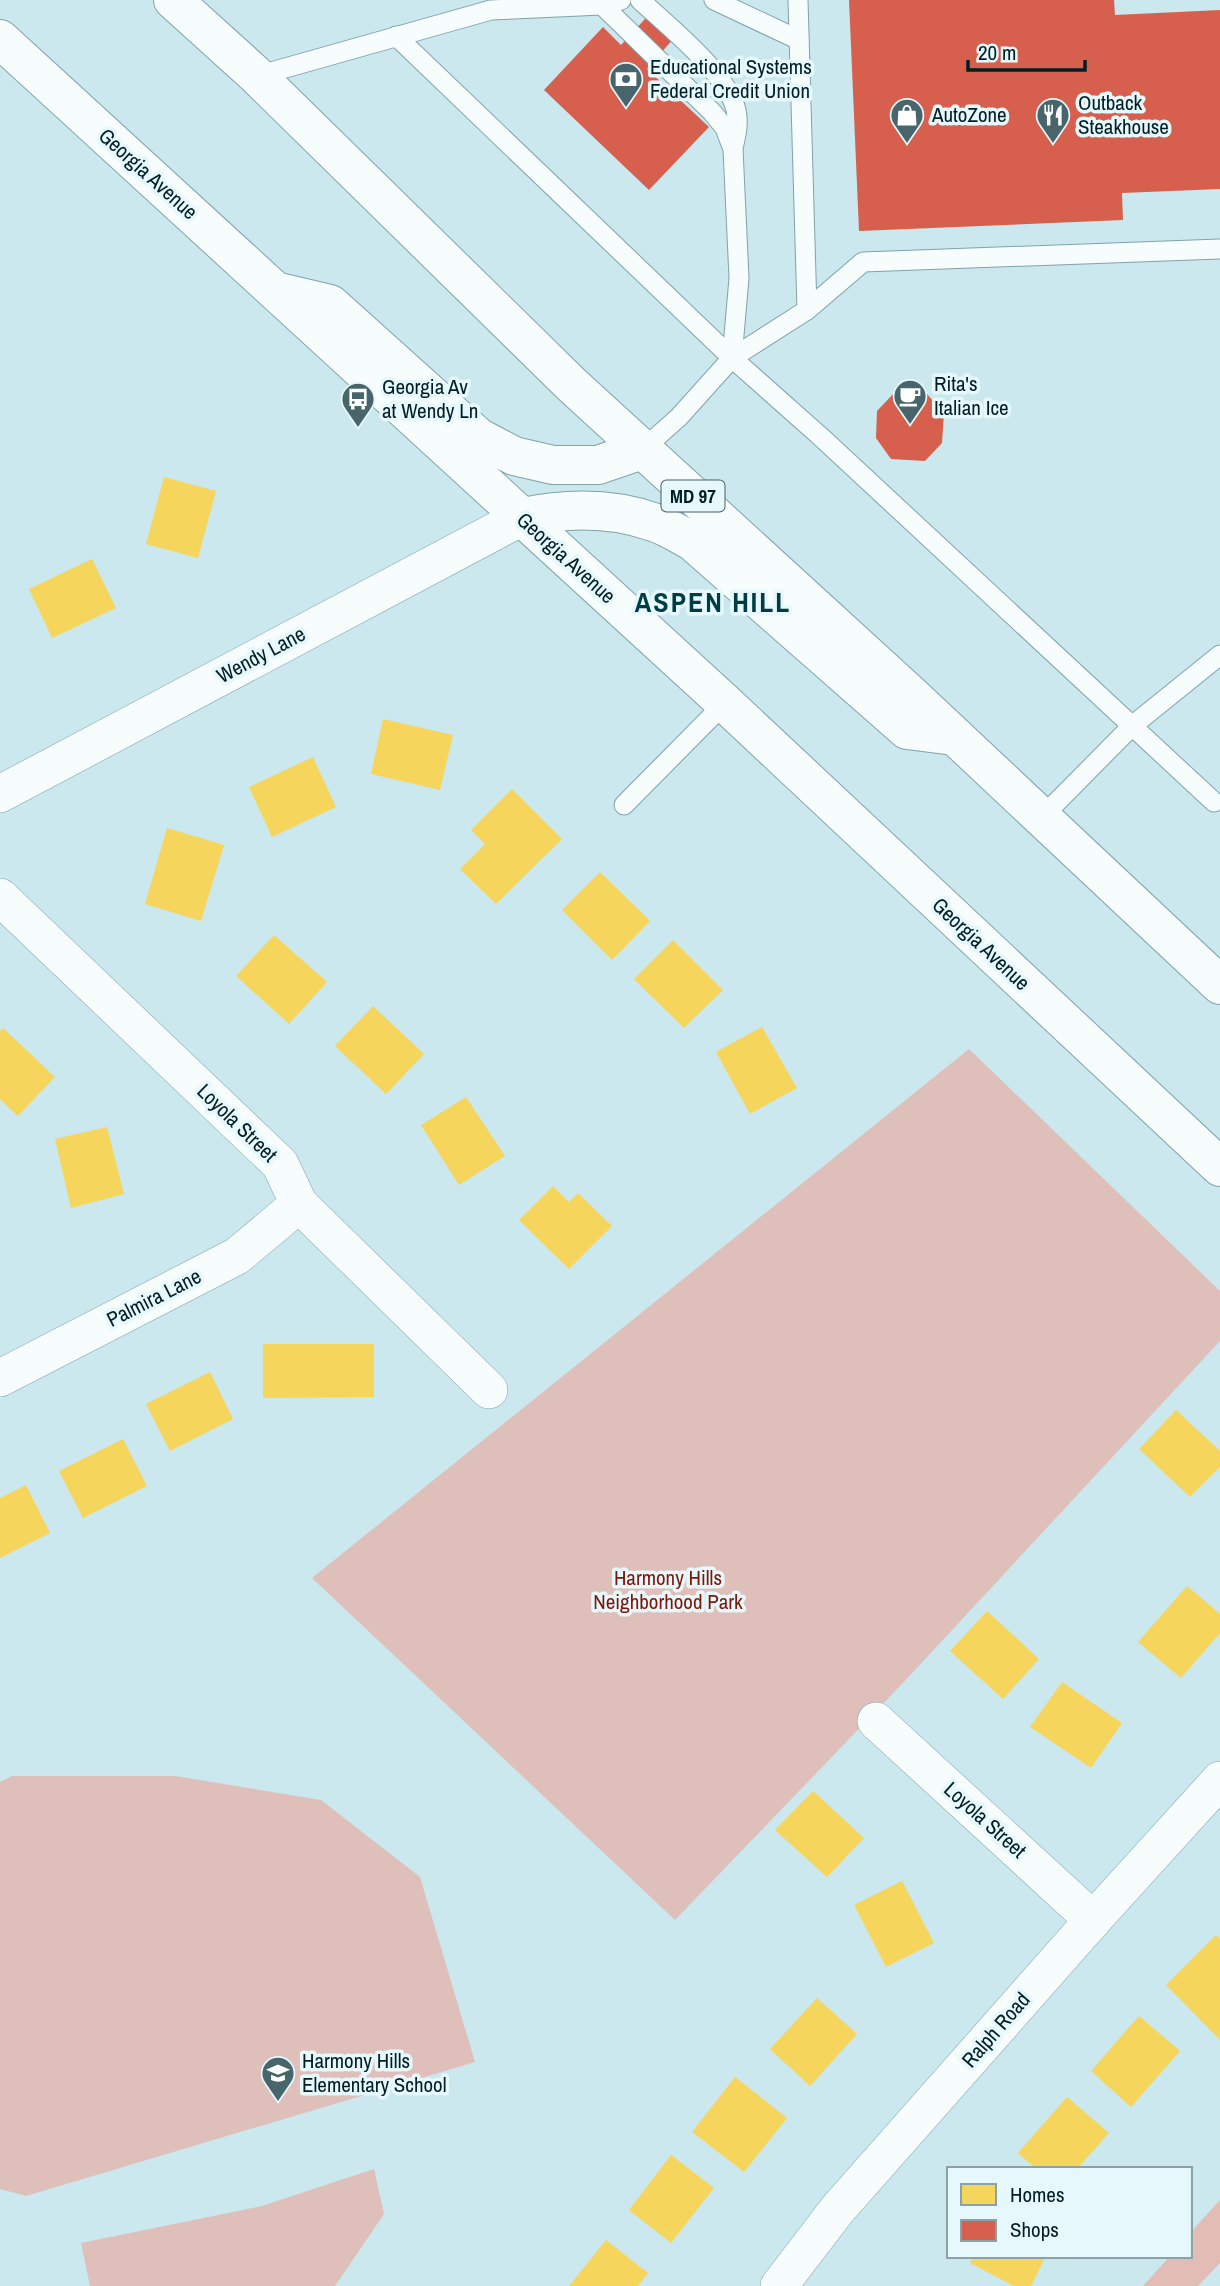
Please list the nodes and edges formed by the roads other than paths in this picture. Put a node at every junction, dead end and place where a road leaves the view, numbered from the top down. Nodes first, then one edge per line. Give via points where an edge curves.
1 (173, 0) edge
2 (640, 0) edge
3 (713, 0) edge
4 (798, 0) edge
5 (612, 2) edge
6 (396, 36) junction
7 (0, 39) edge
8 (799, 40) junction
9 (257, 76) junction
10 (733, 149) junction
11 (1220, 249) edge
12 (277, 292) junction
13 (807, 310) junction
14 (732, 358) junction
15 (642, 450) junction
16 (522, 517) junction
17 (1220, 654) edge
18 (725, 703) junction
19 (1132, 726) junction
20 (954, 736) junction
21 (0, 794) edge
22 (1214, 802) dead end
23 (624, 806) dead end
24 (1041, 818) junction
25 (0, 897) edge
26 (1215, 971) edge
27 (1220, 1167) edge
28 (299, 1204) junction
29 (0, 1378) edge
30 (489, 1390) dead end
31 (876, 1721) dead end
32 (1220, 1780) edge
33 (1093, 1920) junction
34 (787, 2283) edge

1 - 9 main road, MD 97
2 - 10 lane via 692,48 730,94 737,128
3 - 8 lane
4 - 8 lane
5 - 6 lane via 491,10
5 - 10 lane via 712,111
6 - 9 lane
6 - 14 lane
7 - 12 main road, Georgia Avenue
8 - 13 lane
9 - 15 main road, MD 97
10 - 14 lane via 739,278
11 - 13 lane via 863,262
12 - 15 main road via 330,304 478,437 514,456 553,465 598,465
12 - 16 main road, Georgia Avenue
13 - 14 lane
14 - 15 lane
14 - 19 lane
15 - 20 main road, MD 97
16 - 18 main road, Georgia Avenue
16 - 20 main road via 590,510 656,522 692,542 907,730
16 - 21 street, Wendy Lane
17 - 19 lane
18 - 23 lane
18 - 27 main road, Georgia Avenue
19 - 22 lane
19 - 24 lane
20 - 24 main road, MD 97
24 - 26 main road, MD 97
25 - 28 street, Loyola Street via 280,1164
28 - 29 street, Palmira Lane via 237,1256
28 - 30 street, Loyola Street
31 - 33 street, Loyola Street
32 - 33 street, Ralph Road
33 - 34 street, Ralph Road via 837,2210

